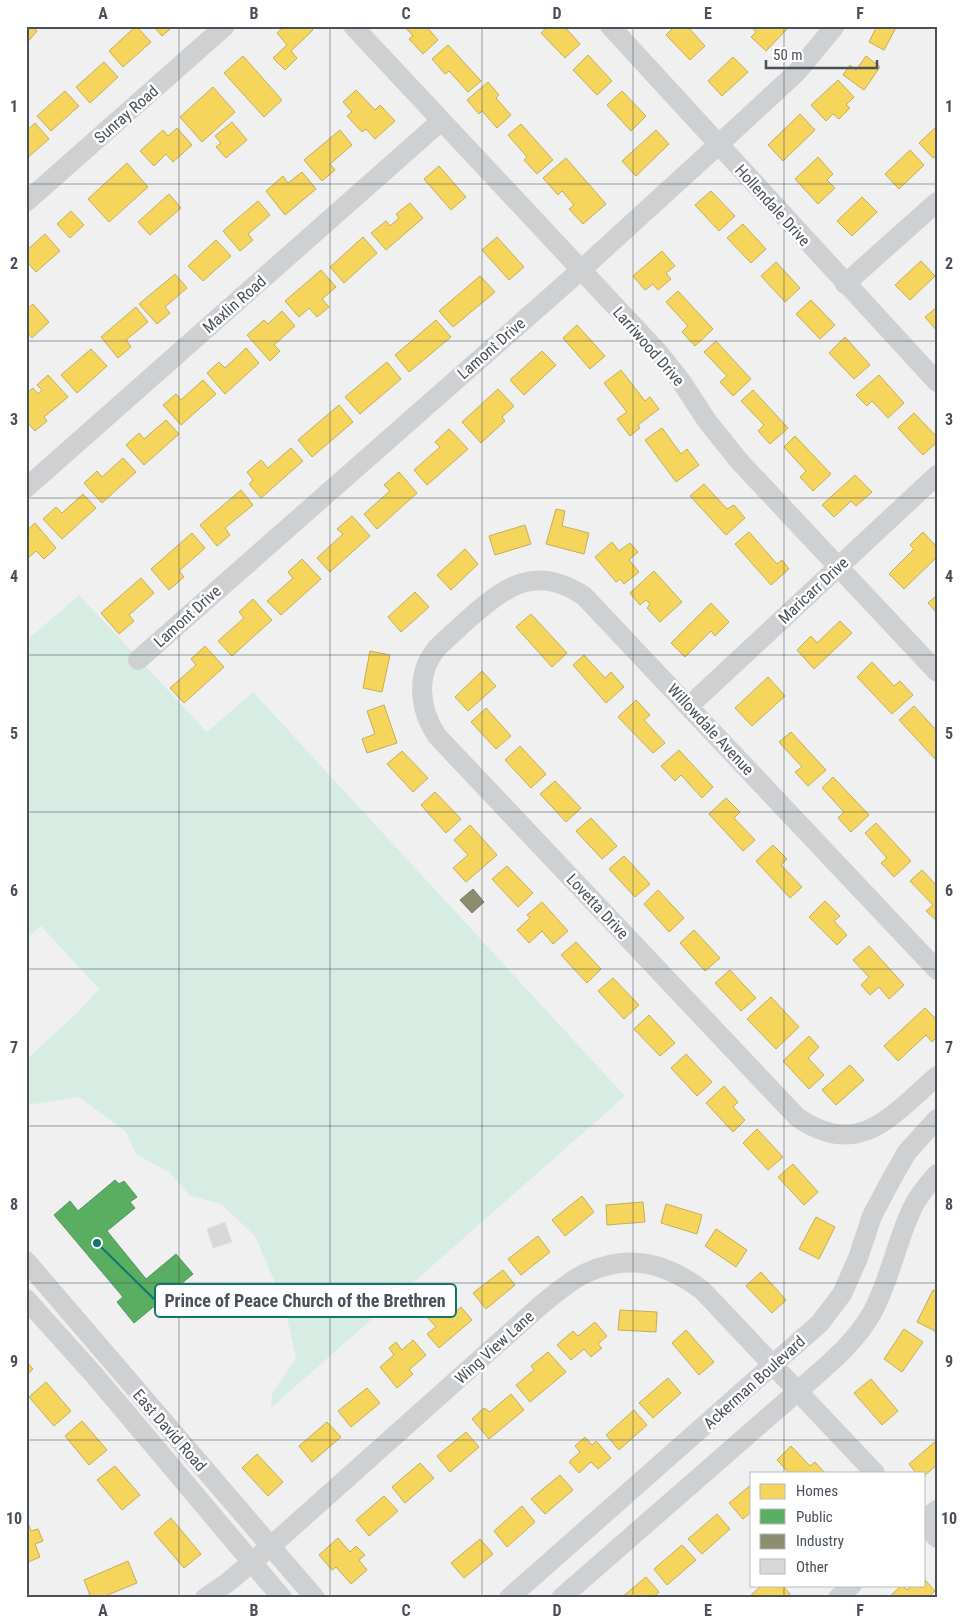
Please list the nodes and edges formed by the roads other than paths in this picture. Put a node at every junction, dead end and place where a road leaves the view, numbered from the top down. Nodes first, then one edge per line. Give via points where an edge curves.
1 (226, 26) edge
2 (353, 26) edge
3 (610, 26) edge
4 (835, 26) edge
5 (441, 121) junction
6 (718, 145) junction
7 (26, 202) edge
8 (937, 202) edge
9 (581, 270) junction
10 (845, 284) junction
11 (937, 382) edge
12 (937, 475) edge
13 (26, 488) edge
14 (838, 567) junction
15 (457, 630) joint
16 (138, 660) dead end
17 (937, 672) edge
18 (689, 706) junction
19 (937, 970) edge
20 (937, 1076) edge
21 (937, 1119) edge
22 (937, 1174) edge
23 (26, 1261) edge
24 (26, 1299) edge
25 (773, 1365) junction
26 (798, 1391) junction
27 (874, 1472) edge
28 (937, 1510) edge
29 (926, 1518) edge
30 (926, 1527) edge
31 (937, 1538) edge
32 (271, 1546) junction
33 (251, 1562) junction
34 (851, 1586) edge
35 (205, 1598) edge
36 (282, 1598) edge
37 (315, 1598) edge
38 (509, 1598) edge
39 (561, 1598) edge
40 (838, 1598) edge

1 - 7 street, Sunray Road
2 - 5 street, Larriwood Drive
3 - 6 street, Hollendale Drive
4 - 6 street, Lamont Drive via 797,72
5 - 9 street, Larriwood Drive
5 - 13 street, Maxlin Road
6 - 9 street, Lamont Drive
6 - 10 street, Hollendale Drive
8 - 10 street
9 - 14 street, Larriwood Drive via 658,352 740,462
9 - 16 street, Lamont Drive
10 - 11 street, Hollendale Drive
12 - 14 street, Maricarr Drive
14 - 17 street, Larriwood Drive
14 - 18 street, Maricarr Drive
15 - 18 street, Willowdale Avenue via 506,589 538,580 555,581 584,596
15 - 20 street, Lovetta Drive via 437,648 423,677 421,696 424,711 437,736 796,1118 825,1133 840,1136 858,1134 890,1117
18 - 19 street, Willowdale Avenue
21 - 25 street, Ackerman Boulevard via 907,1152 890,1180 872,1216 842,1294 820,1323
22 - 26 street via 911,1210 887,1281 872,1312 853,1339
23 - 32 street, East David Road
24 - 33 street, East David Road
25 - 26 street, Wing View Lane
25 - 32 street, Wing View Lane via 702,1290 684,1277 649,1264 628,1263 586,1273 542,1305
25 - 38 street, Ackerman Boulevard
26 - 27 street, Wing View Lane
26 - 39 street
28 - 29 street
30 - 31 street
32 - 33 street, Wing View Lane
32 - 37 street, East David Road
33 - 35 street, Wing View Lane
33 - 36 street, East David Road
34 - 40 street

